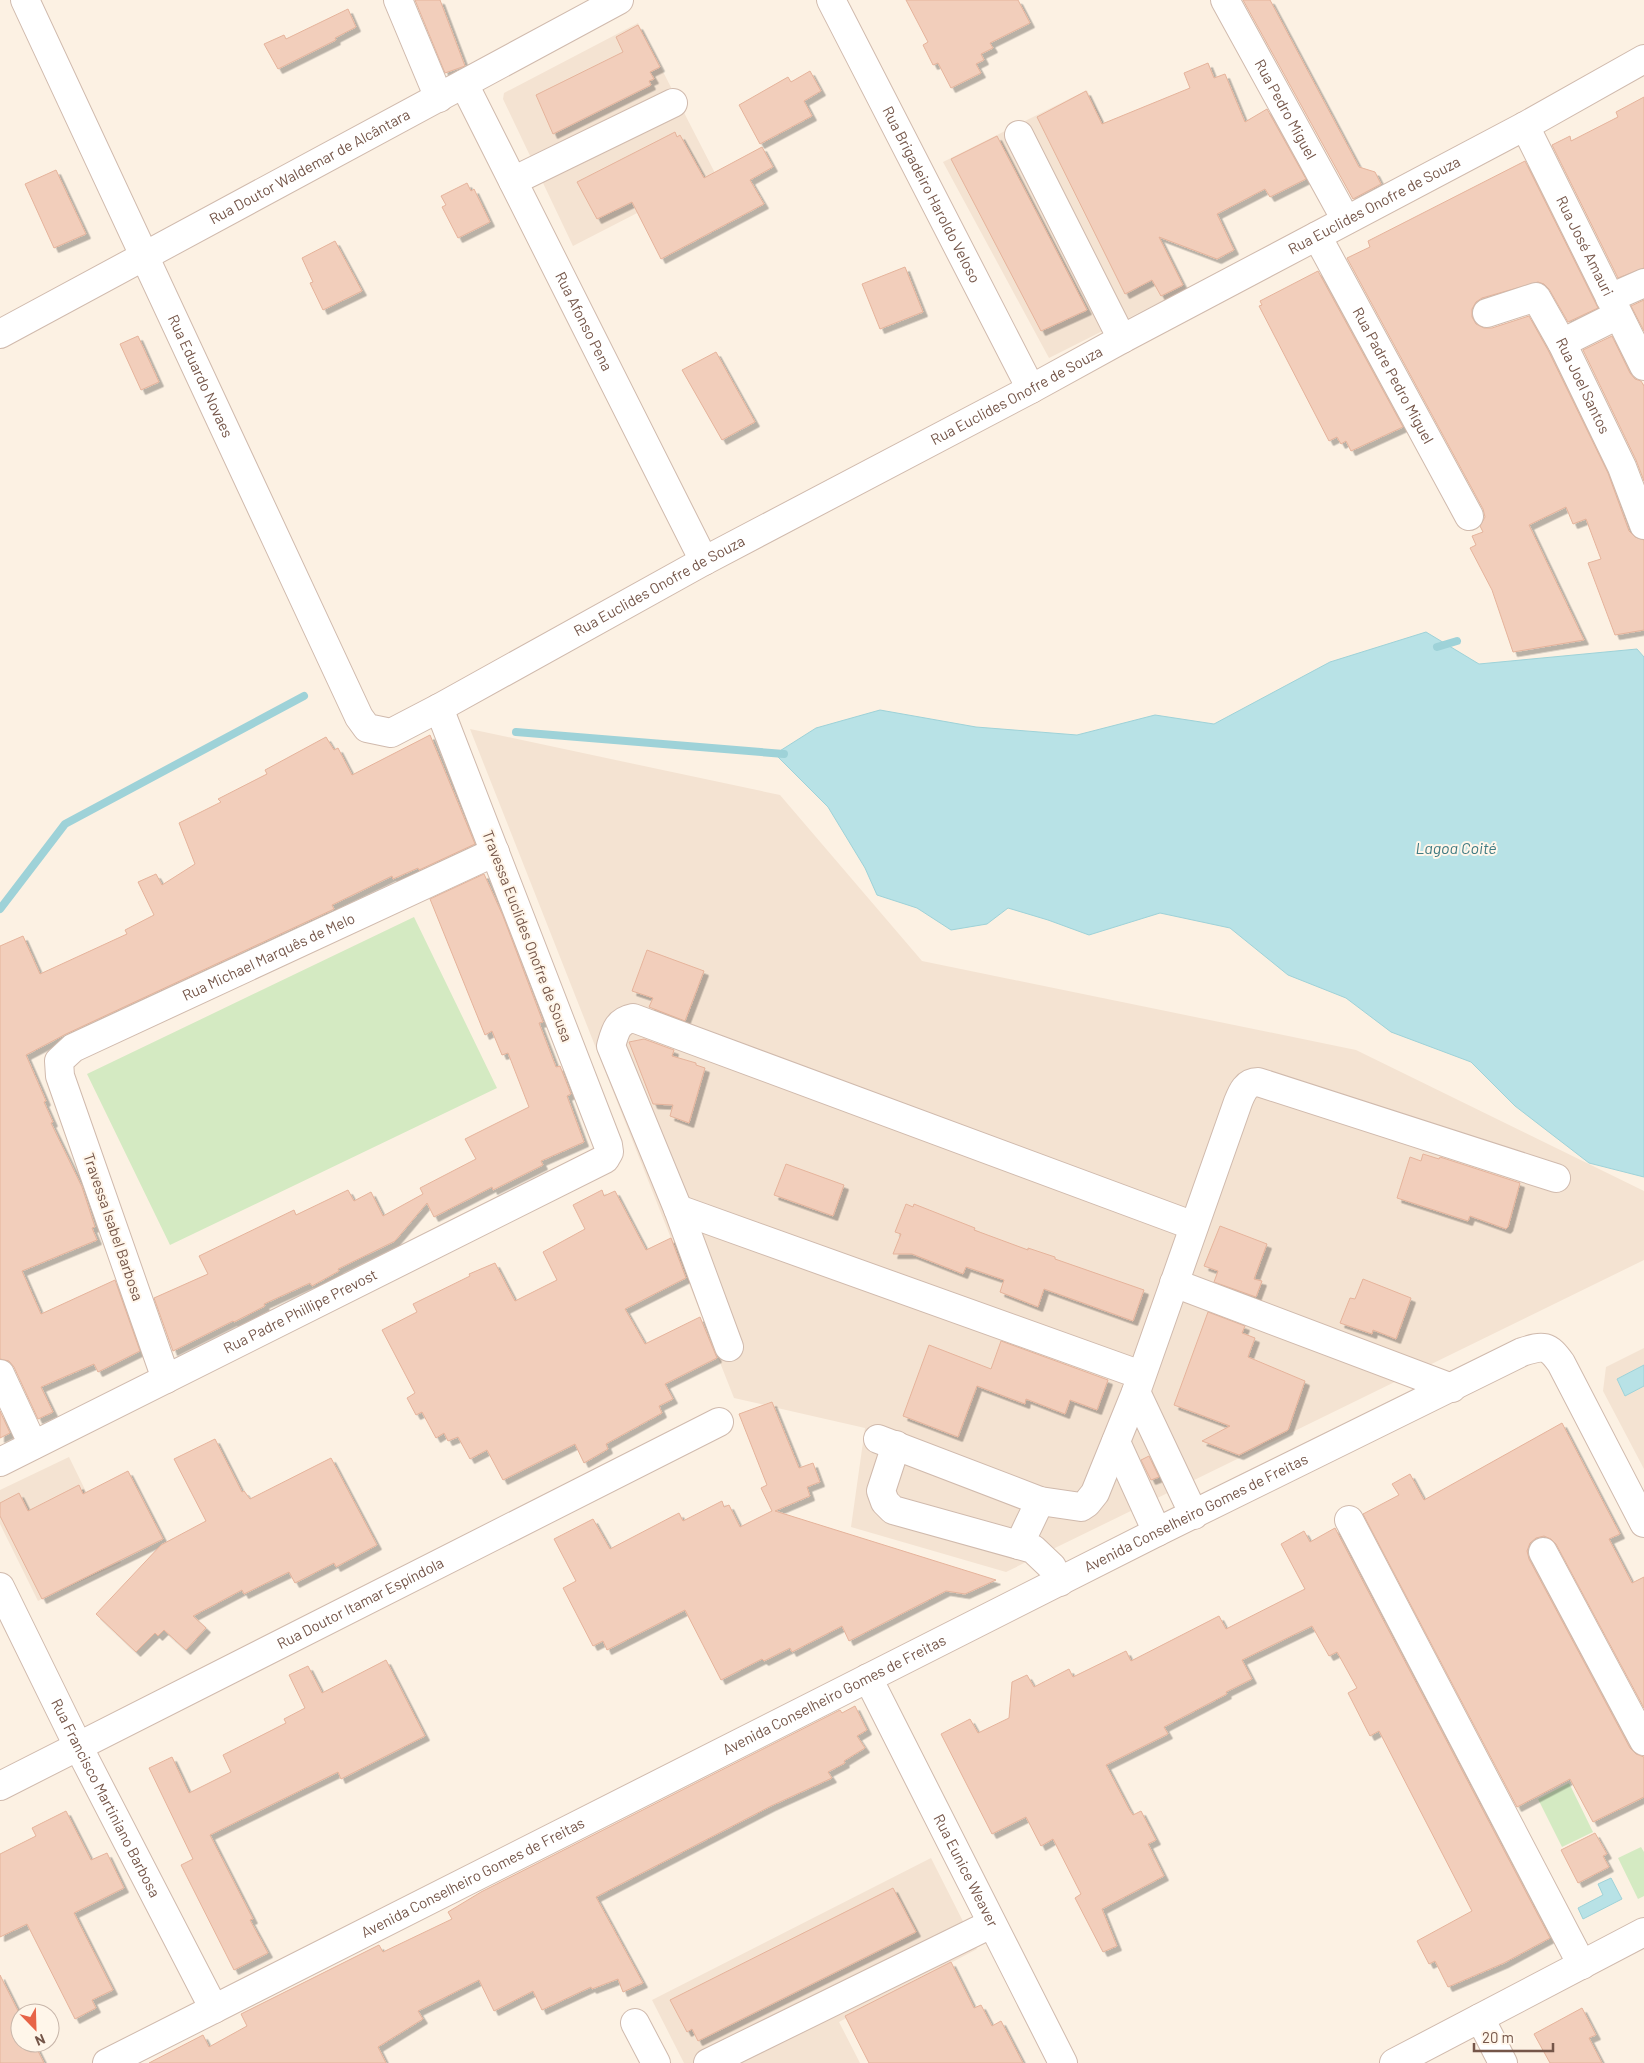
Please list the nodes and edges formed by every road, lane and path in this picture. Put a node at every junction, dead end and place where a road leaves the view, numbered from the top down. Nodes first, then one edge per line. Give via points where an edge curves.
1 (25, 0) edge
2 (398, 0) edge
3 (619, 0) edge
4 (831, 0) edge
5 (1226, 0) edge
6 (1644, 59) edge
7 (464, 84) junction
8 (439, 98) junction
9 (673, 103) dead end
10 (1525, 126) junction
11 (1019, 135) dead end
12 (513, 181) junction
13 (1346, 220) junction
14 (1317, 236) junction
15 (144, 256) junction
16 (1644, 283) edge
17 (1614, 306) junction
18 (1487, 313) dead end
19 (0, 334) edge
20 (1122, 338) junction
21 (1562, 343) junction
22 (1644, 366) edge
23 (1031, 389) junction
24 (1468, 516) dead end
25 (1644, 526) edge
26 (704, 561) junction
27 (439, 708) junction
28 (391, 733) joint
29 (495, 852) junction
30 (60, 1076) joint
31 (601, 1162) joint
32 (1556, 1178) dead end
33 (678, 1208) junction
34 (1194, 1226) junction
35 (1174, 1283) junction
36 (728, 1347) dead end
37 (0, 1374) edge
38 (166, 1379) junction
39 (1139, 1383) junction
40 (1452, 1388) junction
41 (719, 1422) dead end
42 (1116, 1442) junction
43 (33, 1445) junction
44 (0, 1462) edge
45 (1040, 1501) junction
46 (1194, 1515) junction
47 (1349, 1520) dead end
48 (1644, 1523) edge
49 (1157, 1532) junction
50 (1020, 1545) junction
51 (1543, 1552) dead end
52 (1060, 1582) junction
53 (0, 1587) edge
54 (868, 1678) junction
55 (1644, 1741) edge
56 (78, 1746) junction
57 (0, 1786) edge
58 (991, 1924) junction
59 (1644, 1932) edge
60 (1582, 1965) junction
61 (214, 2008) junction
62 (1480, 2018) junction
63 (635, 2023) dead end
64 (107, 2063) edge
65 (656, 2063) edge
66 (708, 2063) edge
67 (1063, 2063) edge
68 (1394, 2063) edge
69 (1503, 2063) edge

1 - 15 street, Rua Eduardo Novaes
2 - 8 street
3 - 7 street, Rua Doutor Waldemar de Alcântara
4 - 23 street, Rua Brigadeiro Haroldo Veloso
5 - 13 street, Rua Pedro Miguel
6 - 10 street, Rua Euclides Onofre de Souza
7 - 8 street, Rua Doutor Waldemar de Alcântara
7 - 12 street, Rua Afonso Pena
8 - 15 street, Rua Doutor Waldemar de Alcântara
9 - 12 street
10 - 13 street, Rua Euclides Onofre de Souza
10 - 17 street, Rua José Amauri
11 - 20 street
12 - 26 street, Rua Afonso Pena
13 - 14 street, Rua Euclides Onofre de Souza
14 - 20 street, Rua Euclides Onofre de Souza
14 - 24 street, Rua Padre Pedro Miguel
15 - 19 street, Rua Doutor Waldemar de Alcântara
15 - 28 street, Rua Eduardo Novaes via 358,718 367,728
16 - 17 street
17 - 21 street
17 - 22 street, Rua José Amauri
18 - 21 street, Rua Joel Santos via 1536,298
20 - 23 street, Rua Euclides Onofre de Souza
21 - 25 street, Rua Joel Santos via 1622,467
23 - 26 street, Rua Euclides Onofre de Souza
26 - 27 street, Rua Euclides Onofre de Souza
27 - 28 street, Rua Euclides Onofre de Souza
27 - 29 street, Travessa Euclides Onofre de Sousa
29 - 30 street, Rua Michael Marquês de Melo via 73,1048 60,1061
29 - 31 street, Travessa Euclides Onofre de Sousa via 608,1146 609,1152
30 - 38 street, Travessa Isabel Barbosa
31 - 38 street, Rua Padre Phillipe Prevost
32 - 34 street via 1253,1082 1243,1091 1238,1102
33 - 34 street via 611,1046 616,1029 624,1020 633,1018
33 - 36 street
33 - 39 street
34 - 35 street
35 - 39 street
35 - 40 street
37 - 43 street
38 - 43 street, Rua Padre Phillipe Prevost
39 - 42 street
39 - 46 street
40 - 46 street, Avenida Conselheiro Gomes de Freitas
40 - 48 street, Avenida Conselheiro Gomes de Freitas via 1522,1352 1533,1348 1552,1350 1562,1363
41 - 56 street, Rua Doutor Itamar Espíndola
42 - 45 street via 1088,1503 1081,1507
42 - 49 street
43 - 44 street, Rua Padre Phillipe Prevost
45 - 50 street
45 - 50 street via 887,1442 881,1491 893,1510
46 - 49 street, Avenida Conselheiro Gomes de Freitas
47 - 60 street
49 - 52 street, Avenida Conselheiro Gomes de Freitas
50 - 52 street via 1033,1549 1042,1557
51 - 55 street
52 - 54 street, Avenida Conselheiro Gomes de Freitas
53 - 56 street, Rua Francisco Martiniano Barbosa
54 - 58 street, Rua Eunice Weaver
54 - 61 street, Avenida Conselheiro Gomes de Freitas
56 - 57 street, Rua Doutor Itamar Espíndola
56 - 61 street, Rua Francisco Martiniano Barbosa
58 - 66 street
58 - 67 street, Rua Eunice Weaver
59 - 60 street
60 - 62 street
61 - 64 street, Avenida Conselheiro Gomes de Freitas
62 - 68 street
62 - 69 street
63 - 65 street

